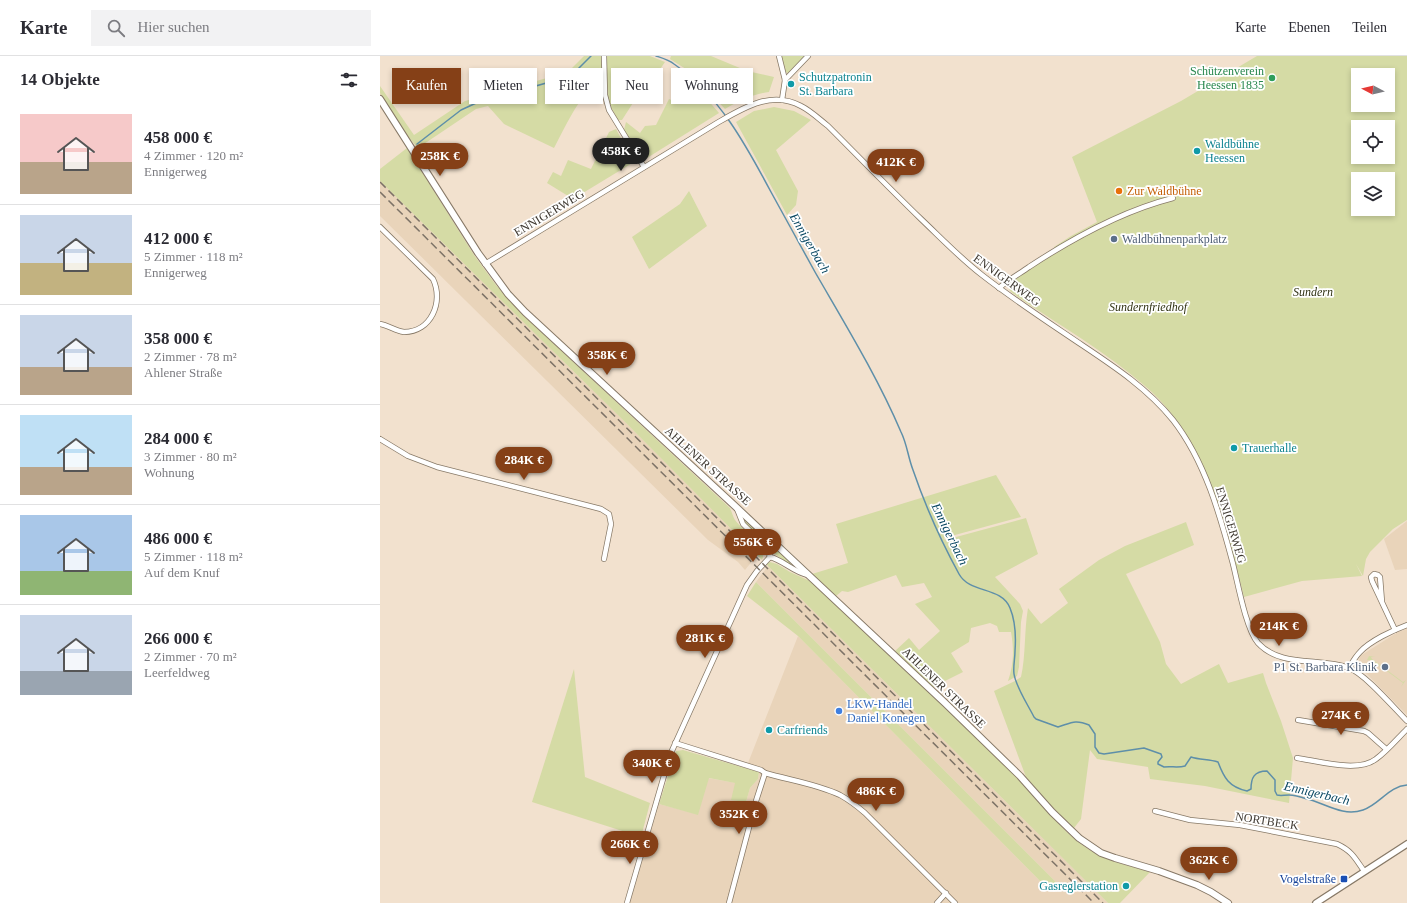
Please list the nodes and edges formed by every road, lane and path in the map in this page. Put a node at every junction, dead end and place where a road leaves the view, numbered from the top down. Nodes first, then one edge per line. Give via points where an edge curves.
1 (604, 56) edge
2 (780, 56) edge
3 (808, 56) edge
4 (785, 80) junction
5 (380, 99) edge
6 (782, 100) junction
7 (644, 167) junction
8 (1173, 198) dead end
9 (380, 228) edge
10 (485, 264) junction
11 (999, 288) junction
12 (380, 324) edge
13 (380, 439) edge
14 (736, 507) junction
15 (770, 557) junction
16 (604, 559) dead end
17 (810, 576) junction
18 (1382, 602) junction
19 (1407, 626) edge
20 (1394, 630) junction
21 (1349, 668) junction
22 (1298, 720) dead end
23 (1407, 721) edge
24 (1407, 729) edge
25 (675, 743) junction
26 (1386, 749) junction
27 (1297, 758) dead end
28 (765, 773) junction
29 (1155, 811) dead end
30 (1407, 844) edge
31 (1364, 871) junction
32 (946, 894) junction
33 (627, 903) edge
34 (729, 903) edge
35 (936, 903) edge
36 (955, 903) edge
37 (1228, 903) edge
38 (1316, 903) edge

1 - 7 street via 605,95 609,110
2 - 4 street
3 - 4 street
4 - 6 street
5 - 10 main road, AHLENER STRASSE
6 - 7 street, ENNIGERWEG via 767,100 748,106
6 - 11 street, ENNIGERWEG via 801,106 828,126 965,262
7 - 10 street, ENNIGERWEG
8 - 11 street via 1105,222 1040,259
9 - 12 street via 433,279 437,287 434,313 421,328 403,332
10 - 14 main road, AHLENER STRASSE via 525,312
11 - 21 street, ENNIGERWEG via 1127,376 1158,402 1178,426 1207,482 1228,547 1247,621 1258,643 1266,650 1284,658
13 - 16 street via 408,456 437,467 601,509 609,514 611,524
14 - 15 street via 743,524 768,549
14 - 17 main road, AHLENER STRASSE
15 - 17 street
15 - 25 street via 749,581
17 - 37 main road, AHLENER STRASSE via 1015,771 1079,838 1101,853 1198,885
18 - 18 street via 1380,577 1374,574 1371,579
18 - 20 street
19 - 20 street
20 - 21 street via 1362,650
21 - 23 street, ENNIGERWEG via 1362,676
22 - 26 street via 1364,731
24 - 26 street
25 - 28 street
25 - 33 street via 667,762
26 - 27 street via 1376,759 1358,766
28 - 32 street via 826,790 853,803
28 - 34 street
29 - 31 street, NORTBECK via 1190,820 1240,825 1337,844 1348,849
30 - 31 street
31 - 38 street
32 - 35 street
32 - 36 street

